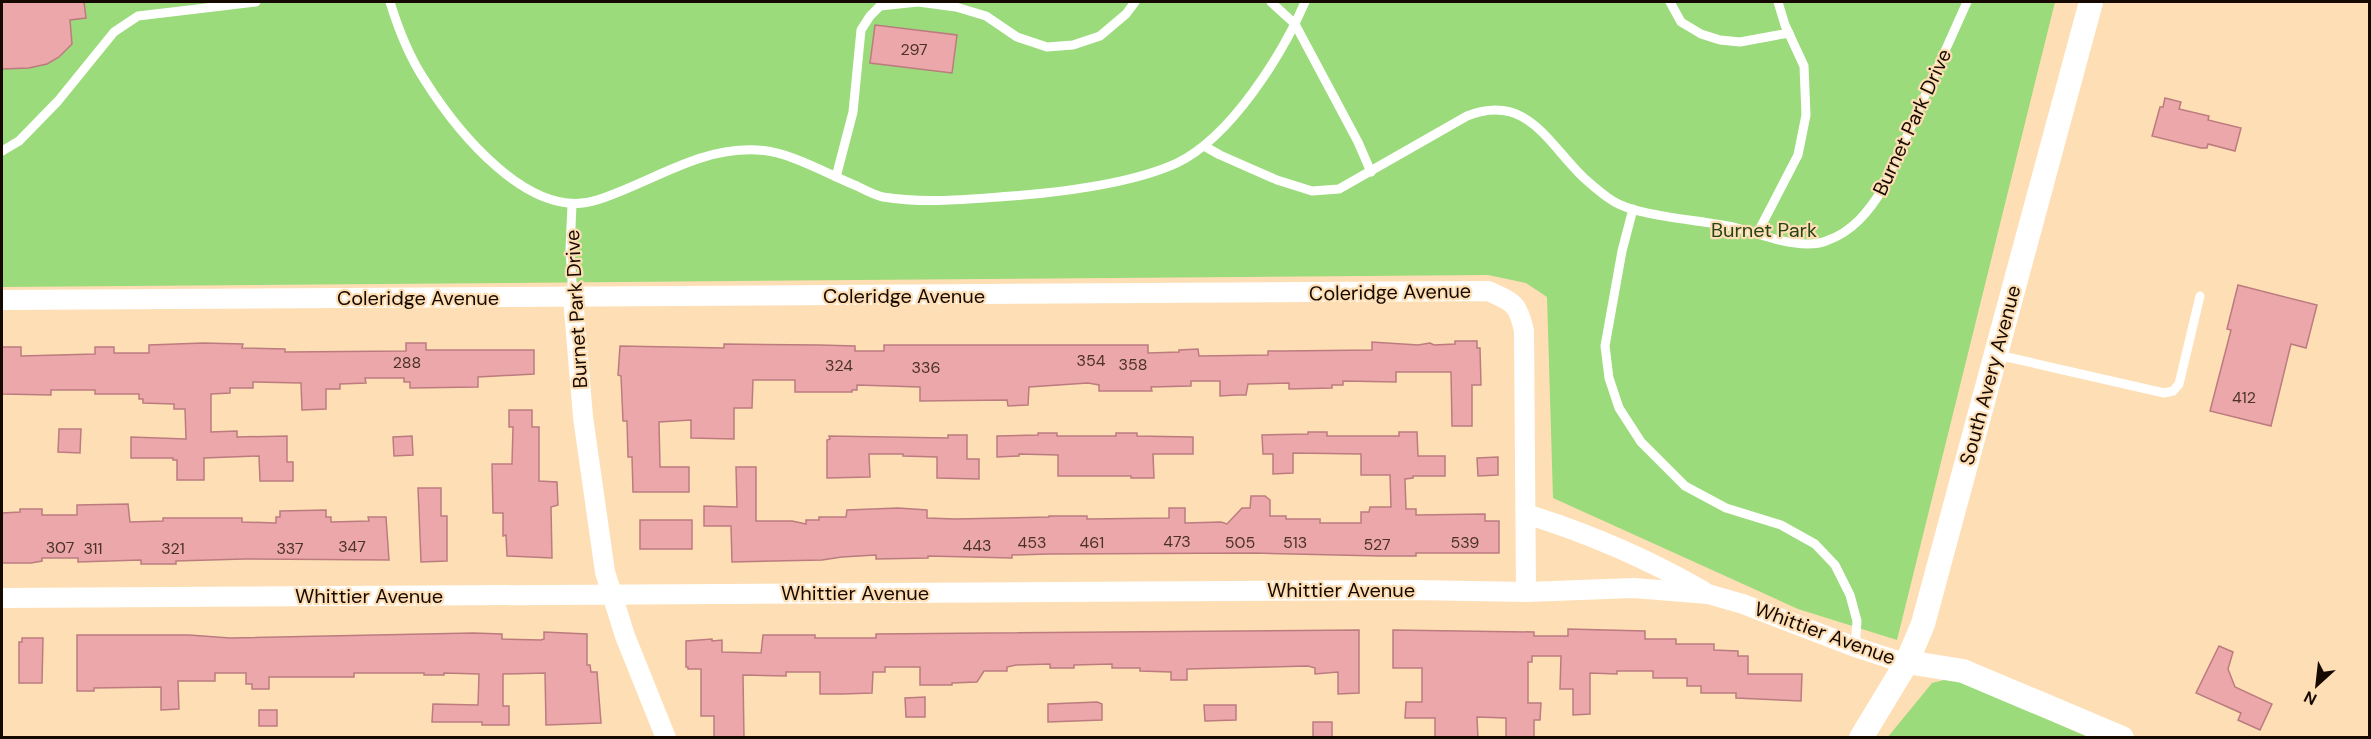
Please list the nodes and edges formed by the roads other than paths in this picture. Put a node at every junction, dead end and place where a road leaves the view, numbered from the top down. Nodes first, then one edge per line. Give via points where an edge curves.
1 (256, 2) edge
2 (390, 2) edge
3 (1135, 2) edge
4 (1271, 2) edge
5 (1305, 2) edge
6 (1670, 2) edge
7 (1778, 2) edge
8 (1967, 2) edge
9 (2091, 2) edge
10 (1295, 24) junction
11 (1788, 33) junction
12 (1204, 146) junction
13 (2, 151) edge
14 (1371, 172) junction
15 (836, 177) junction
16 (572, 205) junction
17 (1633, 209) junction
18 (1756, 234) junction
19 (2200, 296) dead end
20 (573, 298) junction
21 (2, 300) edge
22 (1996, 354) junction
23 (1526, 514) junction
24 (1526, 592) junction
25 (1708, 594) junction
26 (613, 595) junction
27 (2, 598) edge
28 (1855, 647) junction
29 (1907, 662) junction
30 (666, 738) edge
31 (1861, 738) edge
32 (2122, 738) edge

1 - 13 lane via 138,16 114,32 58,101 19,141
2 - 16 lane via 423,78 459,128 494,165 539,195
3 - 15 lane via 1100,36 1073,45 1047,47 1017,37 986,16 956,7 918,2 880,6 861,30 853,112
4 - 10 lane
5 - 10 lane, Burnet Park Drive
6 - 11 lane via 1681,22 1720,40 1740,42
7 - 11 lane
8 - 18 lane, Burnet Park Drive via 1884,187 1870,209 1846,232 1824,242 1807,244
9 - 22 street, South Avery Avenue
10 - 12 lane, Burnet Park Drive via 1231,121
10 - 14 lane
11 - 18 lane via 1804,66 1806,115 1798,155
12 - 14 lane, Burnet Park Drive via 1277,180 1312,191 1339,189
12 - 15 lane, Burnet Park Drive via 1179,162 1141,176 1046,193 932,201 880,196
14 - 17 lane, Burnet Park Drive via 1467,116 1482,110 1504,109 1530,120 1584,178 1614,202
15 - 16 lane, Burnet Park Drive via 779,153 758,149 721,151 596,200
16 - 20 lane, Burnet Park Drive
17 - 18 lane, Burnet Park Drive
17 - 28 lane via 1605,346 1609,378 1619,408 1641,442 1685,486 1726,507 1781,525 1815,544 1835,565 1850,595 1857,621
19 - 22 lane via 2179,384 2164,393
20 - 21 street, Coleridge Avenue
20 - 23 street, Coleridge Avenue via 1488,291 1507,299 1520,311 1524,331
20 - 26 street, Burnet Park Drive via 583,417 605,572
22 - 29 street, South Avery Avenue via 1923,624
23 - 24 street, Coleridge Avenue
23 - 25 street, Whittier Avenue via 1667,570
24 - 25 street, Whittier Avenue via 1634,588
24 - 26 street, Whittier Avenue
25 - 28 street, Whittier Avenue
26 - 27 street, Whittier Avenue
26 - 30 street, Burnet Park Drive
28 - 29 street, Whittier Avenue
29 - 31 street, South Avery Avenue
29 - 32 street via 1963,670

